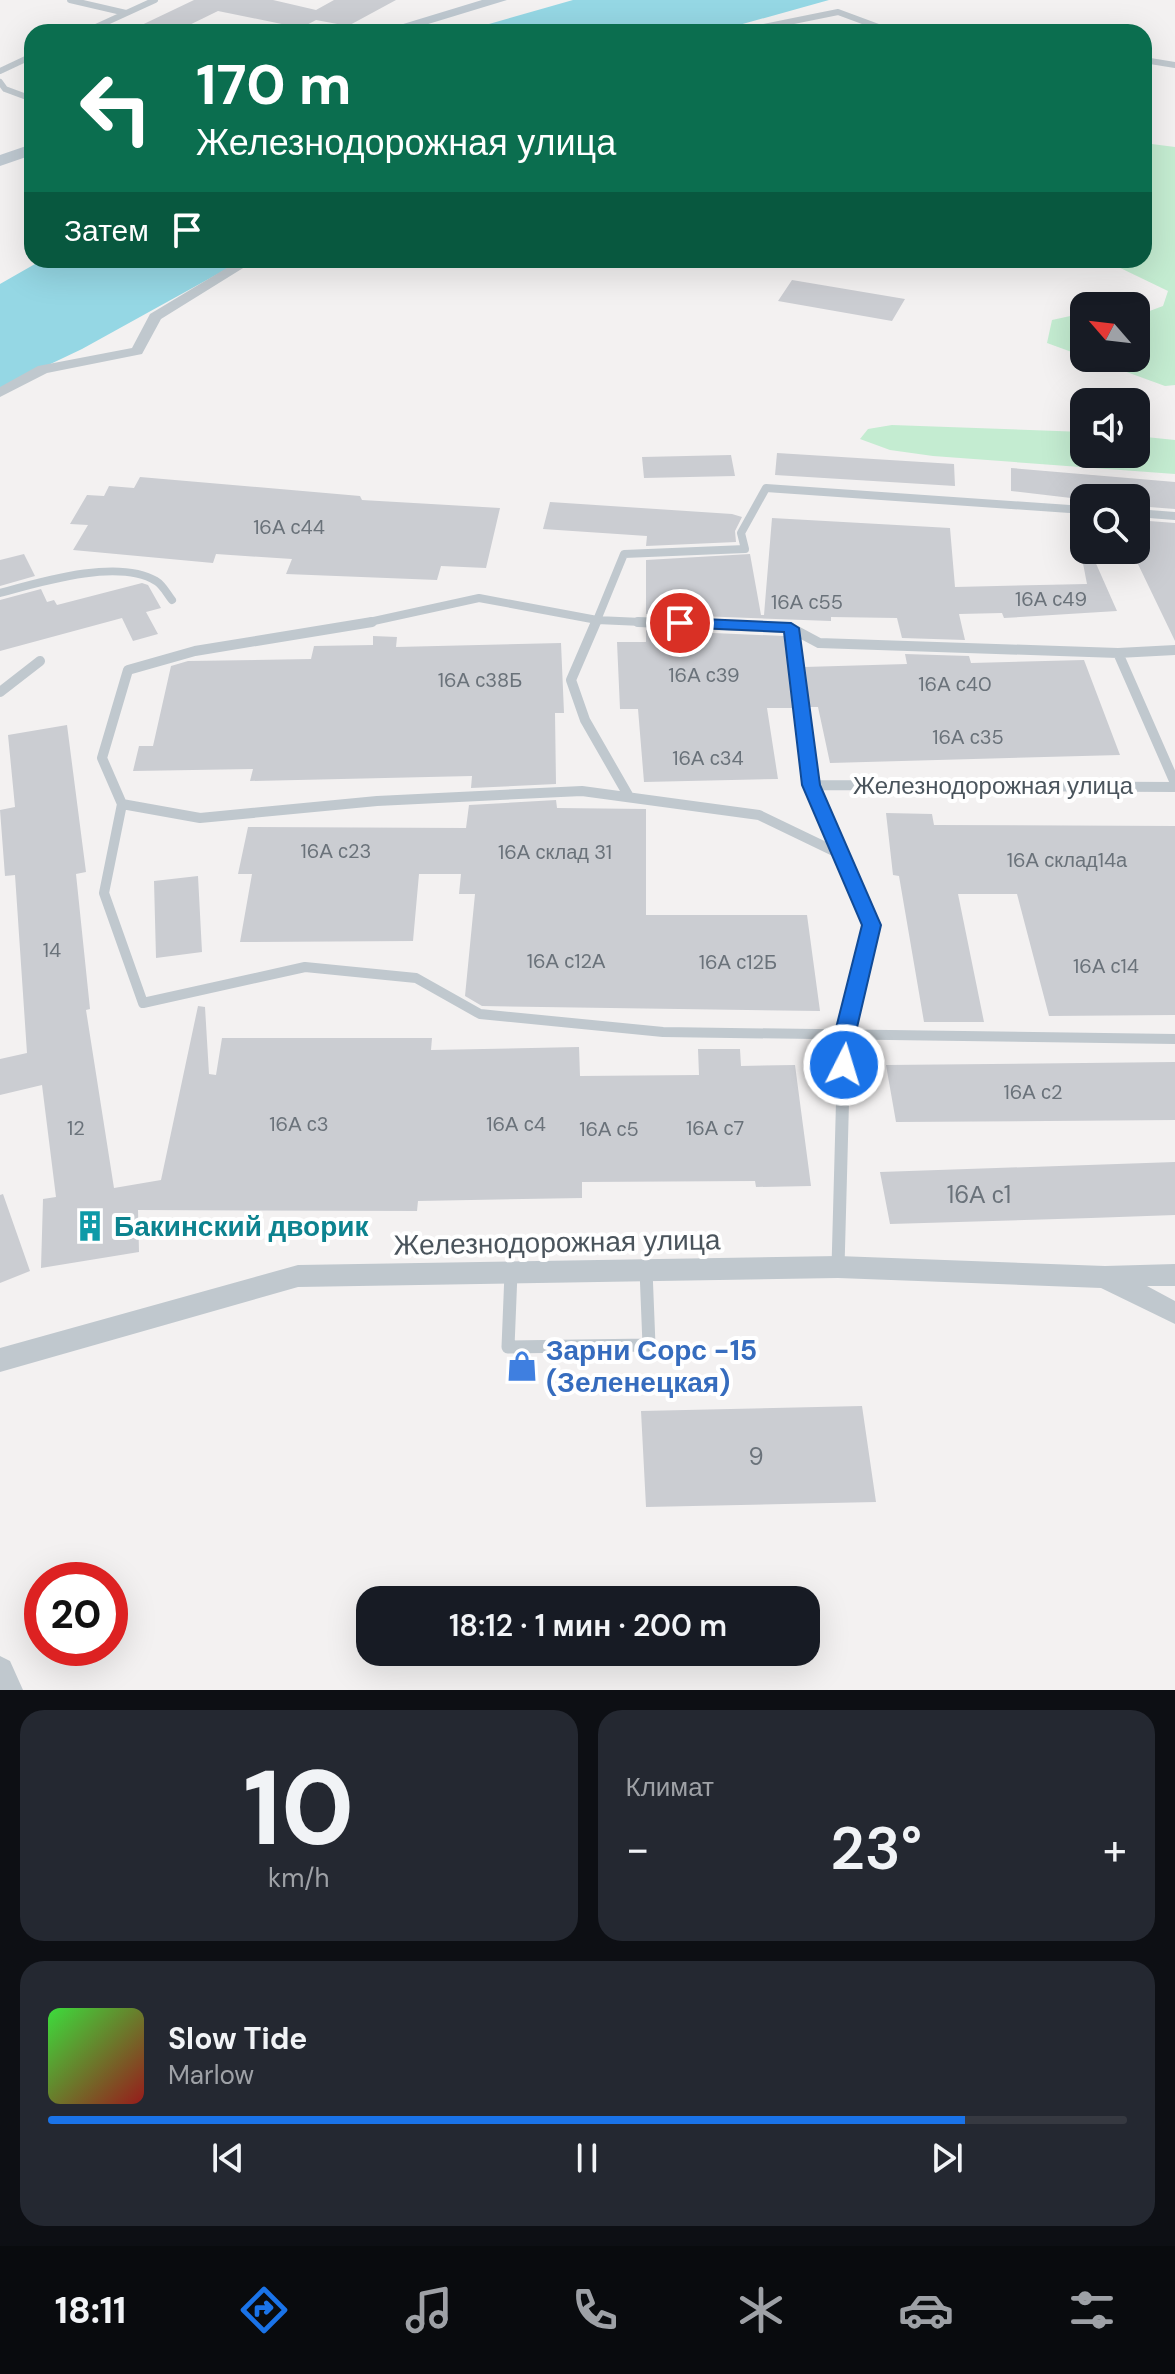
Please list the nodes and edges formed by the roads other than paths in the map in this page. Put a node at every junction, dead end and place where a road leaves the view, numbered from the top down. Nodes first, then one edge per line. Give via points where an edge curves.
1 (70, 0) edge
2 (155, 0) edge
3 (499, 0) edge
4 (127, 13) junction
5 (103, 24) edge
6 (414, 24) edge
7 (779, 24) edge
8 (870, 24) edge
9 (24, 60) edge
10 (1152, 61) edge
11 (1175, 65) edge
12 (0, 71) edge
13 (0, 82) edge
14 (24, 96) edge
15 (24, 152) edge
16 (0, 161) edge
17 (236, 268) edge
18 (0, 393) edge
19 (1070, 509) edge
20 (1150, 514) edge
21 (1175, 516) edge
22 (0, 593) edge
23 (172, 600) dead end
24 (597, 620) junction
25 (791, 628) junction
26 (1175, 650) edge
27 (1118, 653) junction
28 (40, 661) dead end
29 (0, 692) edge
30 (811, 785) junction
31 (1175, 785) edge
32 (628, 795) junction
33 (122, 804) junction
34 (842, 855) junction
35 (844, 1036) junction
36 (1175, 1039) edge
37 (838, 1267) junction
38 (646, 1270) junction
39 (511, 1273) junction
40 (1175, 1275) edge
41 (1105, 1277) junction
42 (1175, 1313) edge
43 (0, 1360) edge
44 (0, 1671) edge
45 (8, 1690) edge

1 - 4 lane
2 - 4 lane
3 - 6 street
4 - 5 lane
7 - 8 lane via 838,12
9 - 12 lane
10 - 11 lane
13 - 14 lane
15 - 16 street
17 - 18 street via 155,317 137,351 43,369
19 - 24 lane via 766,488 741,533 745,549 624,554
20 - 21 lane
22 - 23 lane via 52,579 125,574 158,582
24 - 25 lane
24 - 32 lane via 571,680 585,720
24 - 33 lane via 479,598 394,618 195,651 128,670 102,758
25 - 27 lane via 819,643
25 - 30 lane, Железнодорожная улица
26 - 27 lane
27 - 31 lane
28 - 29 lane
30 - 31 lane, Железнодорожная улица
30 - 34 lane, Железнодорожная улица
32 - 33 lane via 582,791 377,801 200,818
32 - 34 lane via 759,815
33 - 35 lane via 104,893 143,1003 305,967 416,978 480,1014 663,1032
34 - 35 lane, Железнодорожная улица via 871,925
35 - 36 lane
35 - 37 lane, Железнодорожная улица
37 - 38 street, Железнодорожная улица
37 - 41 street, Железнодорожная улица
38 - 39 street, Железнодорожная улица
38 - 39 lane via 649,1345 508,1347
39 - 43 street, Железнодорожная улица via 298,1276
40 - 41 street, Железнодорожная улица
41 - 42 street
44 - 45 street

